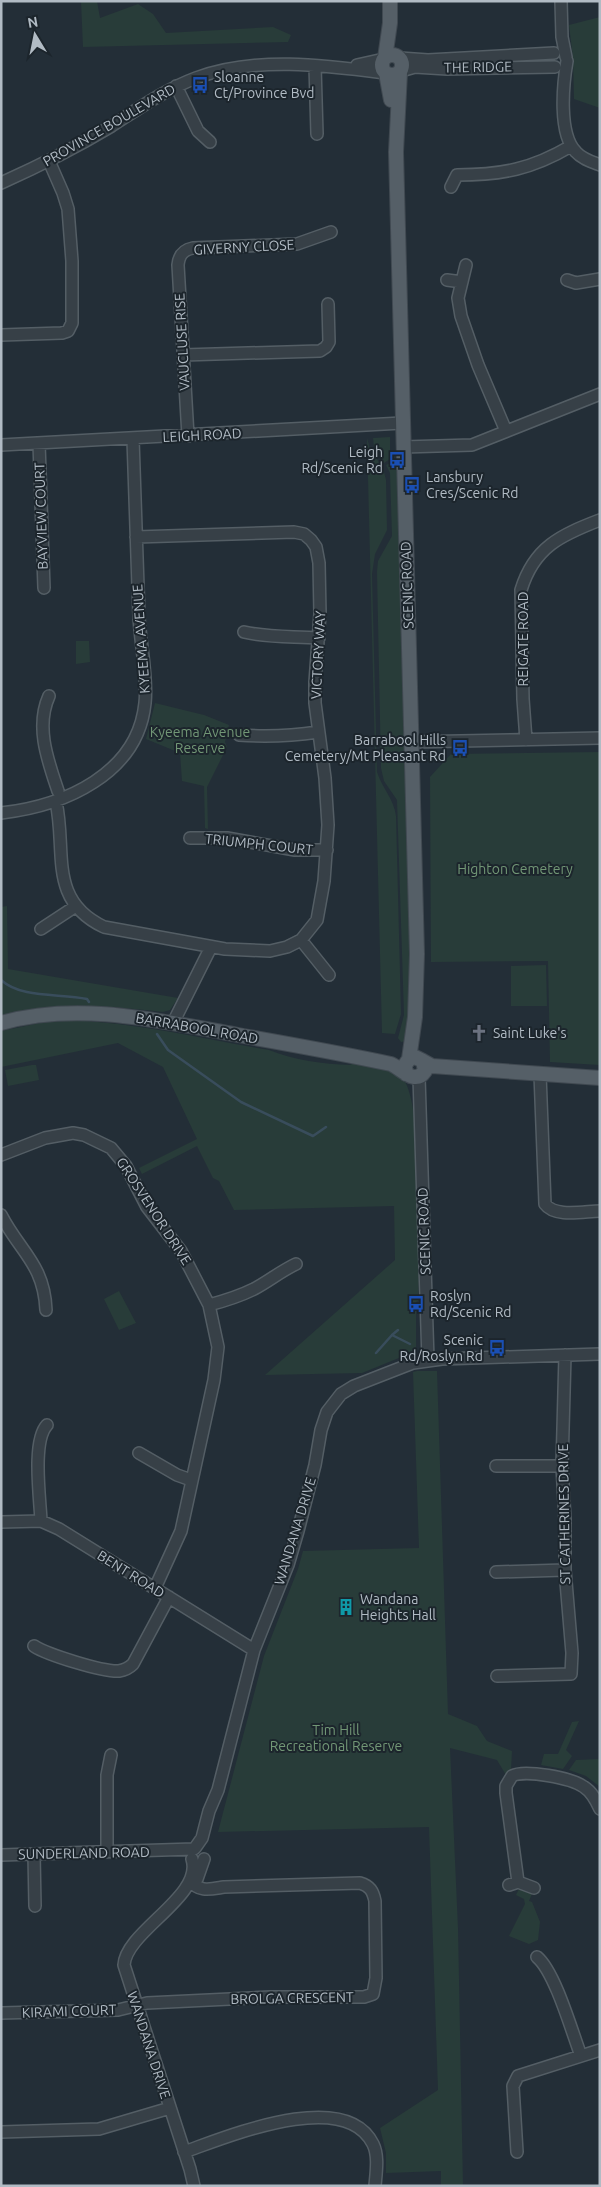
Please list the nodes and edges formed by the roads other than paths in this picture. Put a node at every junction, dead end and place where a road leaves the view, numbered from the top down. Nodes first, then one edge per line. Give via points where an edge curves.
1 (390, 1) edge
2 (561, 1) edge
3 (562, 37) junction
4 (555, 52) junction
5 (566, 59) junction
6 (392, 65) junction
7 (315, 66) junction
8 (555, 67) junction
9 (564, 82) junction
10 (176, 86) junction
11 (317, 134) dead end
12 (210, 142) dead end
13 (571, 146) junction
14 (49, 161) junction
15 (451, 164) dead end
16 (600, 165) edge
17 (457, 175) junction
18 (1, 183) edge
19 (451, 187) dead end
20 (330, 232) dead end
21 (184, 251) joint
22 (466, 264) dead end
23 (600, 279) edge
24 (447, 280) dead end
25 (567, 280) dead end
26 (462, 282) junction
27 (328, 304) dead end
28 (1, 335) edge
29 (183, 355) junction
30 (600, 394) edge
31 (402, 423) junction
32 (506, 431) junction
33 (188, 436) junction
34 (133, 438) junction
35 (39, 443) junction
36 (1, 445) edge
37 (403, 447) junction
38 (600, 520) edge
39 (136, 538) junction
40 (44, 588) dead end
41 (244, 632) dead end
42 (319, 638) junction
43 (49, 696) dead end
44 (318, 732) junction
45 (238, 735) dead end
46 (600, 738) edge
47 (526, 740) junction
48 (411, 742) junction
49 (57, 797) junction
50 (1, 813) edge
51 (190, 838) dead end
52 (327, 850) junction
53 (76, 906) junction
54 (41, 929) dead end
55 (301, 940) junction
56 (212, 947) junction
57 (329, 975) dead end
58 (1, 1023) edge
59 (173, 1023) junction
60 (415, 1068) junction
61 (540, 1074) junction
62 (600, 1078) edge
63 (1, 1155) edge
64 (600, 1211) edge
65 (1, 1215) edge
66 (296, 1264) dead end
67 (209, 1305) junction
68 (46, 1310) dead end
69 (600, 1354) edge
70 (565, 1355) junction
71 (428, 1360) junction
72 (46, 1425) dead end
73 (139, 1453) dead end
74 (496, 1466) dead end
75 (562, 1466) junction
76 (191, 1480) junction
77 (41, 1521) junction
78 (1, 1522) edge
79 (564, 1570) junction
80 (496, 1572) dead end
81 (155, 1588) junction
82 (169, 1597) junction
83 (34, 1646) dead end
84 (254, 1650) junction
85 (497, 1676) dead end
86 (111, 1754) dead end
87 (600, 1809) edge
88 (107, 1852) junction
89 (34, 1854) junction
90 (1, 1855) edge
91 (197, 1855) junction
92 (194, 1882) junction
93 (534, 1888) dead end
94 (35, 1906) dead end
95 (537, 1957) dead end
96 (136, 2006) junction
97 (1, 2013) edge
98 (600, 2050) edge
99 (581, 2056) junction
100 (170, 2108) junction
101 (1, 2132) edge
102 (184, 2152) junction
103 (517, 2152) dead end
104 (194, 2186) edge
105 (375, 2186) edge

1 - 6 main road, SCENIC ROAD
2 - 3 street
3 - 4 street
3 - 5 street
4 - 5 street via 563,52
4 - 6 street, THE RIDGE
4 - 8 street via 550,59
5 - 8 street via 562,67
5 - 9 street
6 - 7 street, PROVINCE BOULEVARD
6 - 8 street, THE RIDGE via 447,69
6 - 31 main road, SCENIC ROAD
7 - 10 street, PROVINCE BOULEVARD via 240,67
7 - 11 street
8 - 9 street
9 - 13 street via 566,134
10 - 12 street via 198,131
10 - 14 street, PROVINCE BOULEVARD
13 - 16 street via 576,153
13 - 17 street via 519,170
14 - 18 street, PROVINCE BOULEVARD
14 - 28 street via 68,209 74,318 68,331 62,333
15 - 17 street
17 - 19 street
20 - 21 street, GIVERNY CLOSE via 297,244 199,247
21 - 29 street, VAUCLUSE RISE via 178,265
22 - 26 street
23 - 25 street via 576,283
24 - 26 street
26 - 32 street via 458,298 461,316
27 - 29 street via 328,342 320,351
29 - 33 street, VAUCLUSE RISE
30 - 32 street
31 - 33 street, LEIGH ROAD
31 - 37 main road, SCENIC ROAD
32 - 37 street via 472,445
33 - 34 street, LEIGH ROAD
34 - 35 street, LEIGH ROAD
34 - 39 street, KYEEMA AVENUE
35 - 36 street, LEIGH ROAD
35 - 40 street, BAYVIEW COURT
37 - 48 main road, SCENIC ROAD
38 - 47 street, REIGATE ROAD via 563,535 545,548 526,574 521,590
39 - 42 street, VICTORY WAY via 304,534 318,554
39 - 49 street, KYEEMA AVENUE via 140,642 146,687 140,728 129,749 111,768 83,789
41 - 42 street via 264,637
42 - 44 street, VICTORY WAY via 315,682
43 - 49 street, VICTORY WAY via 43,714 44,742
44 - 45 street via 291,736
44 - 52 street, VICTORY WAY via 327,799
46 - 47 street
47 - 48 street
48 - 60 main road, SCENIC ROAD via 417,954
49 - 50 street, KYEEMA AVENUE via 18,811
49 - 53 street, VICTORY WAY via 63,878
51 - 52 street, TRIUMPH COURT via 227,838 295,850
52 - 55 street, VICTORY WAY via 317,920
53 - 54 street
53 - 56 street, VICTORY WAY via 104,927
55 - 56 street, VICTORY WAY via 270,951
55 - 57 street
56 - 59 street
58 - 59 main road, BARRABOOL ROAD via 18,1018 80,1013
59 - 60 main road, BARRABOOL ROAD
60 - 61 main road, BARRABOOL ROAD via 432,1066
60 - 71 street, SCENIC ROAD via 420,1101
61 - 62 main road, BARRABOOL ROAD
61 - 64 street via 545,1204 556,1212
63 - 67 street, GROSVENOR DRIVE via 44,1138 73,1133 84,1134 110,1148 126,1166 147,1207 181,1251
65 - 68 street via 41,1277
66 - 67 street via 255,1288
67 - 76 street, GROSVENOR DRIVE via 218,1347 217,1362
69 - 70 street, WANDANA DRIVE
70 - 71 street, WANDANA DRIVE
70 - 75 street, ST CATHERINES DRIVE
71 - 84 street, WANDANA DRIVE via 354,1386 342,1393 327,1412 288,1565
72 - 77 street via 42,1429 39,1446
73 - 76 street
74 - 75 street
75 - 79 street, ST CATHERINES DRIVE
76 - 81 street, GROSVENOR DRIVE via 181,1531
77 - 78 street, BENT ROAD
77 - 81 street, BENT ROAD
79 - 80 street
79 - 85 street, ST CATHERINES DRIVE via 572,1674
81 - 82 street, BENT ROAD
82 - 83 street via 128,1668 114,1670 62,1658
82 - 84 street, BENT ROAD
84 - 91 street, WANDANA DRIVE via 205,1847
86 - 88 street via 106,1775
87 - 93 street via 595,1797 578,1783 524,1773 512,1776 506,1793 514,1883
88 - 89 street, SUNDERLAND ROAD
88 - 91 street, SUNDERLAND ROAD via 167,1851
89 - 90 street, SUNDERLAND ROAD
89 - 94 street
91 - 92 street, WANDANA DRIVE
92 - 96 street, WANDANA DRIVE via 124,1958 124,1972
92 - 96 street, BROLGA CRESCENT via 204,1890 365,1884 374,1893 375,1901 376,1978 373,1994 364,1997 271,1997
95 - 99 street via 552,1982
96 - 97 street, KIRAMI COURT via 118,2010
96 - 100 street, WANDANA DRIVE
98 - 99 street
99 - 103 street via 515,2073
100 - 101 street via 99,2129
100 - 102 street, WANDANA DRIVE
102 - 104 street, WANDANA DRIVE
102 - 105 street via 280,2122 312,2118 343,2120 361,2129 374,2145 377,2161

